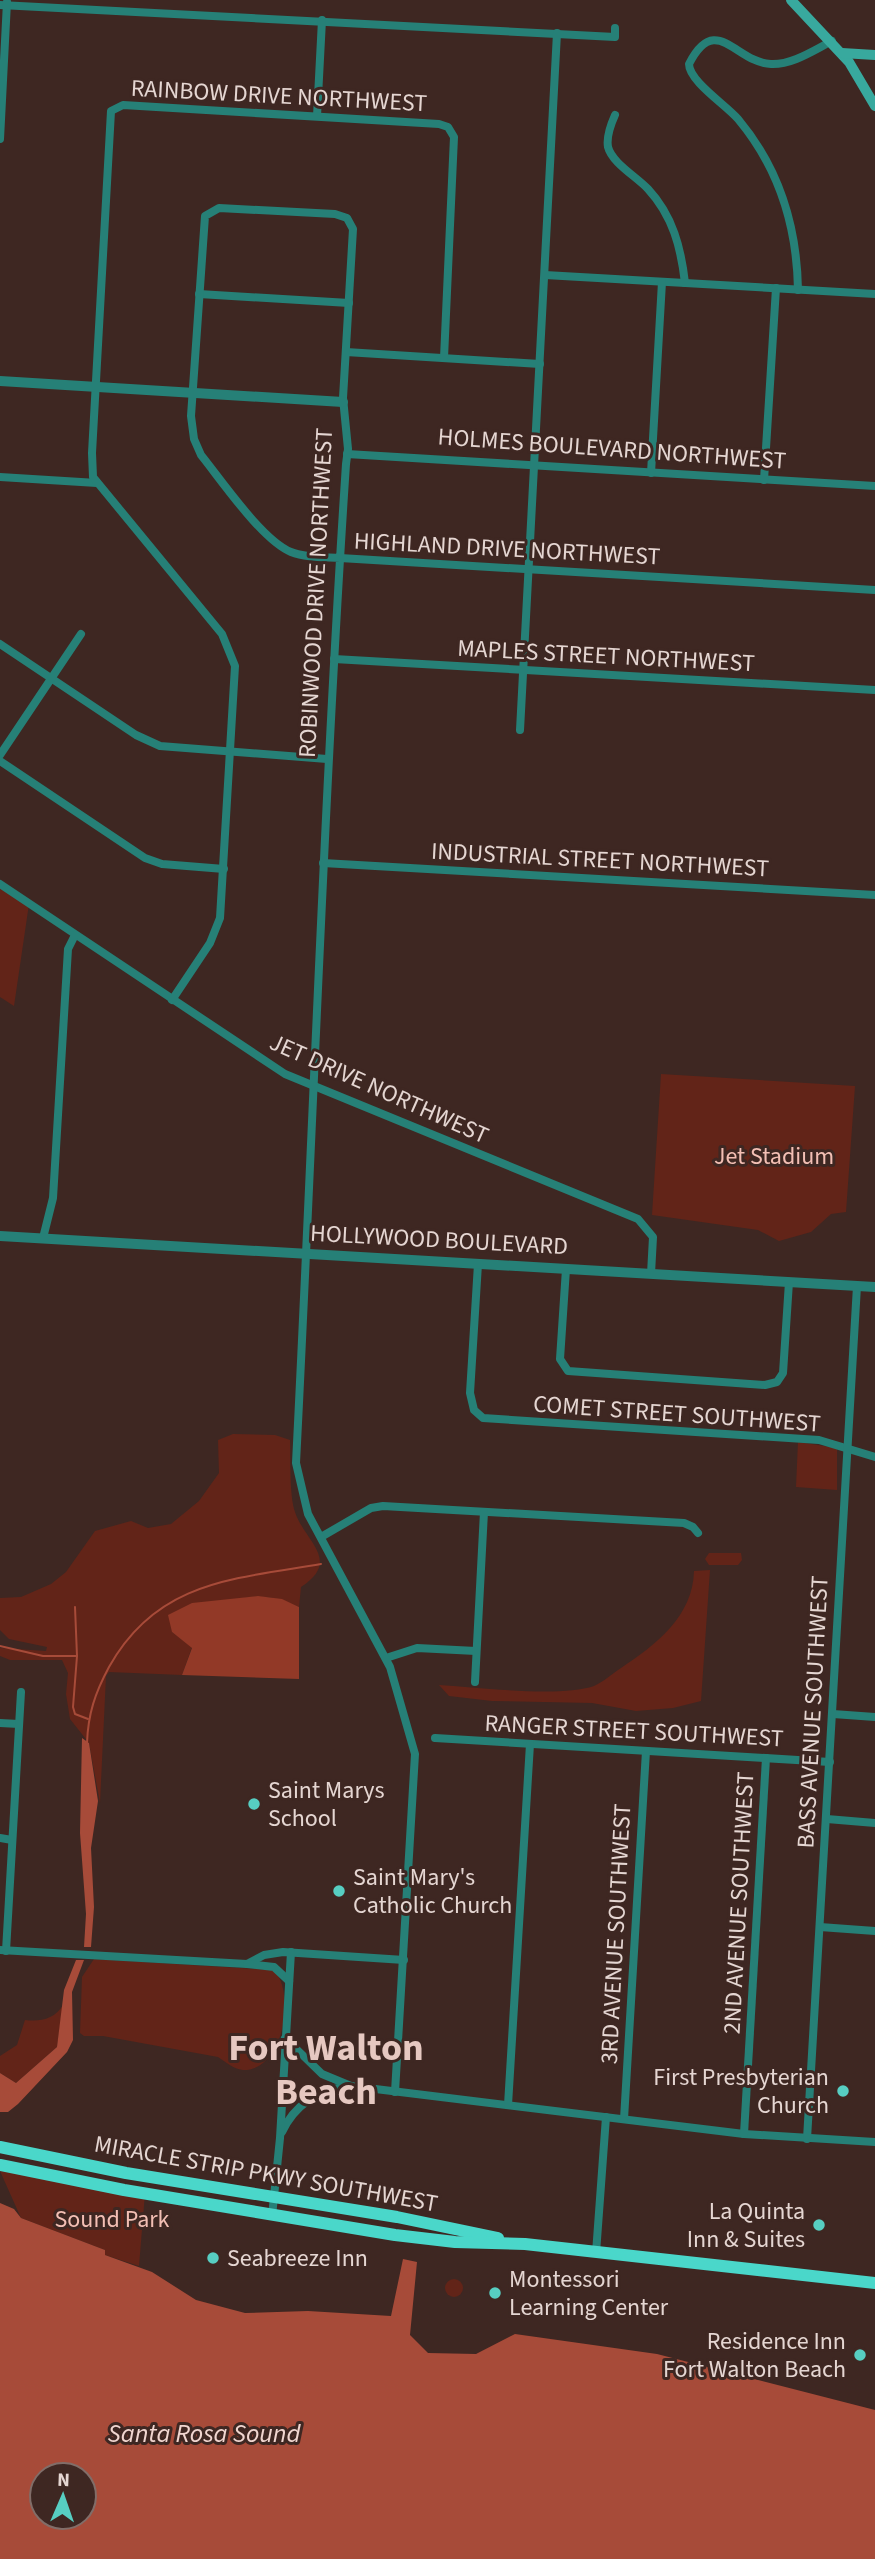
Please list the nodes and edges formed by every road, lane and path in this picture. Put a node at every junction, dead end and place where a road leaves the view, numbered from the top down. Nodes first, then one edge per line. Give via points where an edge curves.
1 (791, 0) edge
2 (5, 3) edge
3 (322, 20) junction
4 (615, 28) dead end
5 (557, 33) junction
6 (832, 41) junction
7 (842, 53) junction
8 (875, 55) edge
9 (875, 106) edge
10 (615, 115) dead end
11 (317, 116) junction
12 (0, 139) edge
13 (545, 275) junction
14 (662, 282) junction
15 (685, 283) junction
16 (776, 288) junction
17 (798, 290) junction
18 (199, 294) junction
19 (875, 294) edge
20 (349, 303) junction
21 (346, 352) junction
22 (444, 358) junction
23 (540, 364) junction
24 (0, 381) edge
25 (95, 387) junction
26 (192, 393) junction
27 (343, 402) junction
28 (347, 454) junction
29 (535, 466) junction
30 (651, 473) junction
31 (0, 478) edge
32 (765, 480) junction
33 (97, 483) junction
34 (875, 486) edge
35 (340, 558) junction
36 (530, 570) junction
37 (875, 590) edge
38 (81, 634) dead end
39 (0, 643) edge
40 (334, 659) junction
41 (523, 670) junction
42 (51, 678) junction
43 (875, 691) edge
44 (520, 730) dead end
45 (231, 753) junction
46 (0, 755) edge
47 (327, 759) junction
48 (0, 761) edge
49 (323, 863) junction
50 (224, 869) junction
51 (0, 884) edge
52 (875, 895) edge
53 (75, 935) junction
54 (172, 1000) junction
55 (316, 1088) junction
56 (0, 1236) edge
57 (43, 1238) junction
58 (306, 1254) junction
59 (478, 1264) junction
60 (566, 1269) junction
61 (651, 1273) junction
62 (789, 1282) junction
63 (857, 1286) junction
64 (875, 1287) edge
65 (847, 1449) junction
66 (875, 1457) edge
67 (484, 1512) junction
68 (698, 1533) dead end
69 (321, 1537) junction
70 (476, 1651) junction
71 (386, 1658) junction
72 (474, 1682) dead end
73 (21, 1692) dead end
74 (833, 1714) junction
75 (875, 1717) edge
76 (0, 1723) edge
77 (19, 1724) junction
78 (435, 1738) dead end
79 (530, 1744) junction
80 (646, 1751) junction
81 (766, 1758) junction
82 (830, 1762) junction
83 (827, 1819) junction
84 (875, 1823) edge
85 (0, 1838) edge
86 (12, 1840) junction
87 (820, 1927) junction
88 (875, 1931) edge
89 (3, 1951) edge
90 (291, 1952) junction
91 (404, 1960) junction
92 (247, 1964) junction
93 (289, 1981) junction
94 (285, 2038) junction
95 (351, 2087) junction
96 (396, 2092) junction
97 (508, 2105) junction
98 (606, 2117) junction
99 (624, 2119) junction
100 (744, 2134) junction
101 (280, 2138) junction
102 (807, 2139) junction
103 (875, 2142) edge
104 (0, 2147) edge
105 (0, 2165) edge
106 (126, 2173) junction
107 (124, 2190) junction
108 (274, 2198) junction
109 (272, 2216) junction
110 (525, 2244) junction
111 (596, 2253) junction
112 (875, 2283) edge

1 - 6 main road
2 - 3 street
2 - 12 street
3 - 5 street
3 - 11 street
4 - 5 street via 615,37
5 - 13 street
6 - 7 main road
6 - 17 street via 794,59 769,64 713,40 699,47 689,64 694,79 747,131 776,180 792,229
7 - 8 main road
7 - 9 main road
10 - 15 street via 608,147 666,213 680,248
11 - 22 street, RAINBOW DRIVE NORTHWEST via 439,124 453,133
11 - 25 street, RAINBOW DRIVE NORTHWEST via 123,105 111,111
13 - 14 street
13 - 23 street
14 - 15 street
14 - 30 street
15 - 16 street
16 - 17 street
16 - 32 street
17 - 19 street
18 - 20 street
18 - 20 street, ROBINWOOD DRIVE NORTHWEST via 203,222 209,211 342,215 353,229
18 - 26 street, ROBINWOOD DRIVE NORTHWEST
20 - 21 street, ROBINWOOD DRIVE NORTHWEST
21 - 22 street
21 - 27 street, ROBINWOOD DRIVE NORTHWEST
22 - 23 street
23 - 29 street
24 - 25 street
25 - 26 street
25 - 33 street via 92,453
26 - 27 street
26 - 35 street, HIGHLAND DRIVE NORTHWEST via 197,446 267,536 292,552
27 - 28 street, ROBINWOOD DRIVE NORTHWEST
28 - 29 street, HOLMES BOULEVARD NORTHWEST
28 - 35 street, ROBINWOOD DRIVE NORTHWEST
29 - 30 street, HOLMES BOULEVARD NORTHWEST
29 - 36 street
30 - 32 street, HOLMES BOULEVARD NORTHWEST
31 - 33 street
32 - 34 street, HOLMES BOULEVARD NORTHWEST
33 - 45 street via 227,641 235,666
35 - 36 street, HIGHLAND DRIVE NORTHWEST
35 - 40 street, ROBINWOOD DRIVE NORTHWEST
36 - 37 street, HIGHLAND DRIVE NORTHWEST
36 - 41 street
38 - 42 street
39 - 42 street
40 - 41 street, MAPLES STREET NORTHWEST
40 - 47 street, ROBINWOOD DRIVE NORTHWEST
41 - 43 street, MAPLES STREET NORTHWEST
41 - 44 street
42 - 45 street via 145,740 174,749
42 - 46 street
45 - 47 street
45 - 50 street
47 - 49 street, ROBINWOOD DRIVE NORTHWEST
48 - 50 street via 145,858
49 - 52 street, INDUSTRIAL STREET NORTHWEST
49 - 55 street, ROBINWOOD DRIVE NORTHWEST
50 - 54 street via 220,918 212,939
51 - 53 street, JET DRIVE NORTHWEST
53 - 54 street, JET DRIVE NORTHWEST
53 - 57 street via 68,949 53,1198
54 - 55 street, JET DRIVE NORTHWEST via 265,1063
55 - 58 street, ROBINWOOD DRIVE NORTHWEST
55 - 61 street, JET DRIVE NORTHWEST via 638,1219 653,1237
56 - 57 street, HOLLYWOOD BOULEVARD
57 - 58 street, HOLLYWOOD BOULEVARD
58 - 59 street, HOLLYWOOD BOULEVARD
58 - 69 street, ROBINWOOD DRIVE NORTHWEST via 296,1462 308,1514
59 - 60 street, HOLLYWOOD BOULEVARD
59 - 65 street, COMET STREET SOUTHWEST via 470,1393 477,1413 494,1421 819,1440
60 - 61 street, HOLLYWOOD BOULEVARD
60 - 62 street via 560,1359 568,1371 765,1385 777,1382 783,1373
61 - 62 street, HOLLYWOOD BOULEVARD
62 - 63 street, HOLLYWOOD BOULEVARD
63 - 64 street, HOLLYWOOD BOULEVARD
63 - 65 street, BASS AVENUE SOUTHWEST
65 - 66 street, COMET STREET SOUTHWEST
65 - 74 street, BASS AVENUE SOUTHWEST
67 - 68 street via 684,1523
67 - 69 street via 378,1506
67 - 70 street
69 - 71 street, ROBINWOOD DRIVE NORTHWEST
70 - 71 street via 417,1648
70 - 72 street
71 - 91 street, ROBINWOOD DRIVE NORTHWEST via 415,1754
73 - 77 street
74 - 75 street
74 - 82 street, BASS AVENUE SOUTHWEST
76 - 77 street
77 - 86 street
78 - 79 street, RANGER STREET SOUTHWEST
79 - 80 street, RANGER STREET SOUTHWEST
79 - 97 street
80 - 81 street, RANGER STREET SOUTHWEST
80 - 99 street, 3RD AVENUE SOUTHWEST
81 - 82 street, RANGER STREET SOUTHWEST
81 - 100 street, 2ND AVENUE SOUTHWEST
82 - 83 street, BASS AVENUE SOUTHWEST
83 - 84 street
83 - 87 street, BASS AVENUE SOUTHWEST
85 - 86 street
86 - 89 street
87 - 88 street
87 - 102 street, BASS AVENUE SOUTHWEST
89 - 92 street
90 - 91 street
90 - 92 street via 264,1955
90 - 93 street
91 - 96 street, ROBINWOOD DRIVE NORTHWEST
92 - 93 street via 274,1967
93 - 94 street
94 - 95 street via 322,2074
94 - 101 street
95 - 96 street
95 - 101 street via 307,2100
96 - 97 street
97 - 98 street
98 - 99 street
98 - 111 street
99 - 100 street
100 - 102 street
101 - 108 street
102 - 103 street
104 - 106 highway, MIRACLE STRIP PKWY SOUTHWEST
105 - 107 highway, MIRACLE STRIP PKWY SOUTHWEST
106 - 107 highway
106 - 108 highway, MIRACLE STRIP PKWY SOUTHWEST
107 - 109 highway, MIRACLE STRIP PKWY SOUTHWEST
108 - 109 street
108 - 110 highway, MIRACLE STRIP PKWY SOUTHWEST
109 - 110 highway, MIRACLE STRIP PKWY SOUTHWEST via 455,2242
110 - 111 highway, MIRACLE STRIP PKWY SOUTHWEST
111 - 112 highway, MIRACLE STRIP PKWY SOUTHWEST

